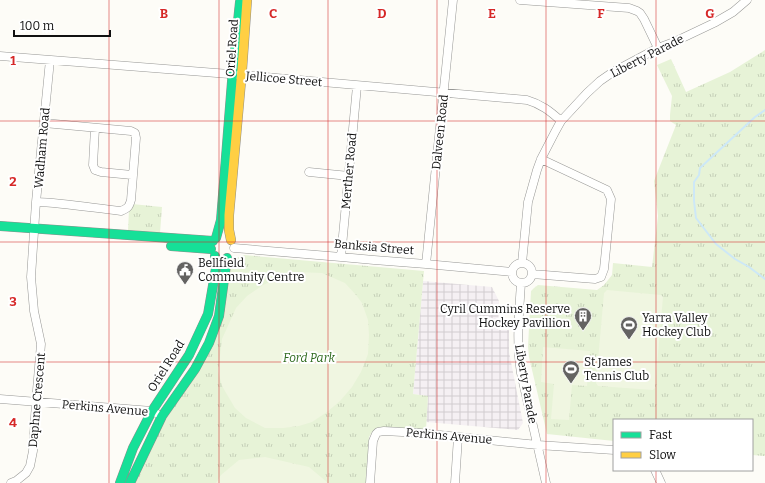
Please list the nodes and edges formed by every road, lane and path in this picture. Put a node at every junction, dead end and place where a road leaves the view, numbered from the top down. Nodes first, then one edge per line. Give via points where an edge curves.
1 (240, 0) edge
2 (247, 0) edge
3 (453, 0) edge
4 (520, 0) edge
5 (747, 0) edge
6 (658, 48) junction
7 (0, 56) edge
8 (50, 60) junction
9 (237, 75) junction
10 (357, 86) junction
11 (444, 93) junction
12 (561, 121) junction
13 (44, 123) junction
14 (95, 128) junction
15 (541, 159) junction
16 (309, 172) dead end
17 (132, 175) junction
18 (349, 176) junction
19 (36, 202) junction
20 (0, 226) edge
21 (34, 232) junction
22 (0, 233) edge
23 (233, 244) junction
24 (213, 246) junction
25 (341, 257) junction
26 (227, 258) junction
27 (522, 263) junction
28 (426, 264) junction
29 (512, 272) junction
30 (532, 274) junction
31 (522, 283) junction
32 (0, 399) edge
33 (36, 402) junction
34 (152, 411) junction
35 (162, 416) junction
36 (458, 437) junction
37 (538, 445) junction
38 (613, 450) edge
39 (655, 471) edge
40 (11, 483) edge
41 (120, 483) edge
42 (130, 483) edge
43 (370, 483) edge
44 (455, 483) edge
45 (546, 483) edge
46 (661, 483) edge

1 - 9 main road, Oriel Road
2 - 9 main road, Oriel Road
3 - 11 street, Dalveen Road
4 - 6 street via 637,10 644,18
5 - 6 street, Liberty Parade via 714,23
6 - 12 street, Liberty Parade via 600,81
7 - 8 street, Jellicoe Street
8 - 9 street, Jellicoe Street
8 - 13 street, Wadham Road
9 - 10 street, Jellicoe Street
9 - 23 main road, Oriel Road via 229,215 229,230
9 - 24 main road, Oriel Road via 221,220
10 - 11 street, Jellicoe Street
10 - 18 street, Merther Road
11 - 12 street, Jellicoe Street via 527,100 548,109
11 - 28 street, Dalveen Road
12 - 15 street, Liberty Parade
13 - 14 street
13 - 19 street, Wadham Road
14 - 17 street via 95,170
14 - 17 street via 135,133
15 - 27 street, Liberty Parade via 528,202
15 - 30 street via 607,190 611,199 601,277 595,279
16 - 18 street
17 - 19 street via 129,207 121,211
18 - 25 street, Merther Road
19 - 21 street, Wadham Road
20 - 21 main road
21 - 22 main road
21 - 24 main road
21 - 33 street, Daphne Crescent via 31,277 34,311 41,344
23 - 24 main road via 228,238 220,236
23 - 25 street, Banksia Street
23 - 26 main road via 233,253
24 - 26 main road via 218,259
24 - 34 main road, Oriel Road via 216,268 208,314 190,355
25 - 28 street, Banksia Street
26 - 35 main road, Oriel Road via 219,316 209,343 195,369
27 - 29 street via 516,265
27 - 30 street via 529,266
28 - 29 street, Banksia Street
29 - 31 street via 513,279
30 - 31 street via 528,281
31 - 37 street, Liberty Parade via 518,355
32 - 33 street, Perkins Avenue
33 - 34 street, Perkins Avenue
33 - 40 street, Daphne Crescent via 30,466 26,473
34 - 35 street, Perkins Avenue
34 - 41 main road, Oriel Road via 133,448
35 - 42 main road, Oriel Road
36 - 37 street, Perkins Avenue
36 - 43 street, Perkins Avenue via 378,432 373,441
36 - 44 street
37 - 38 street, Perkins Avenue
37 - 45 street, Liberty Parade
39 - 46 street

